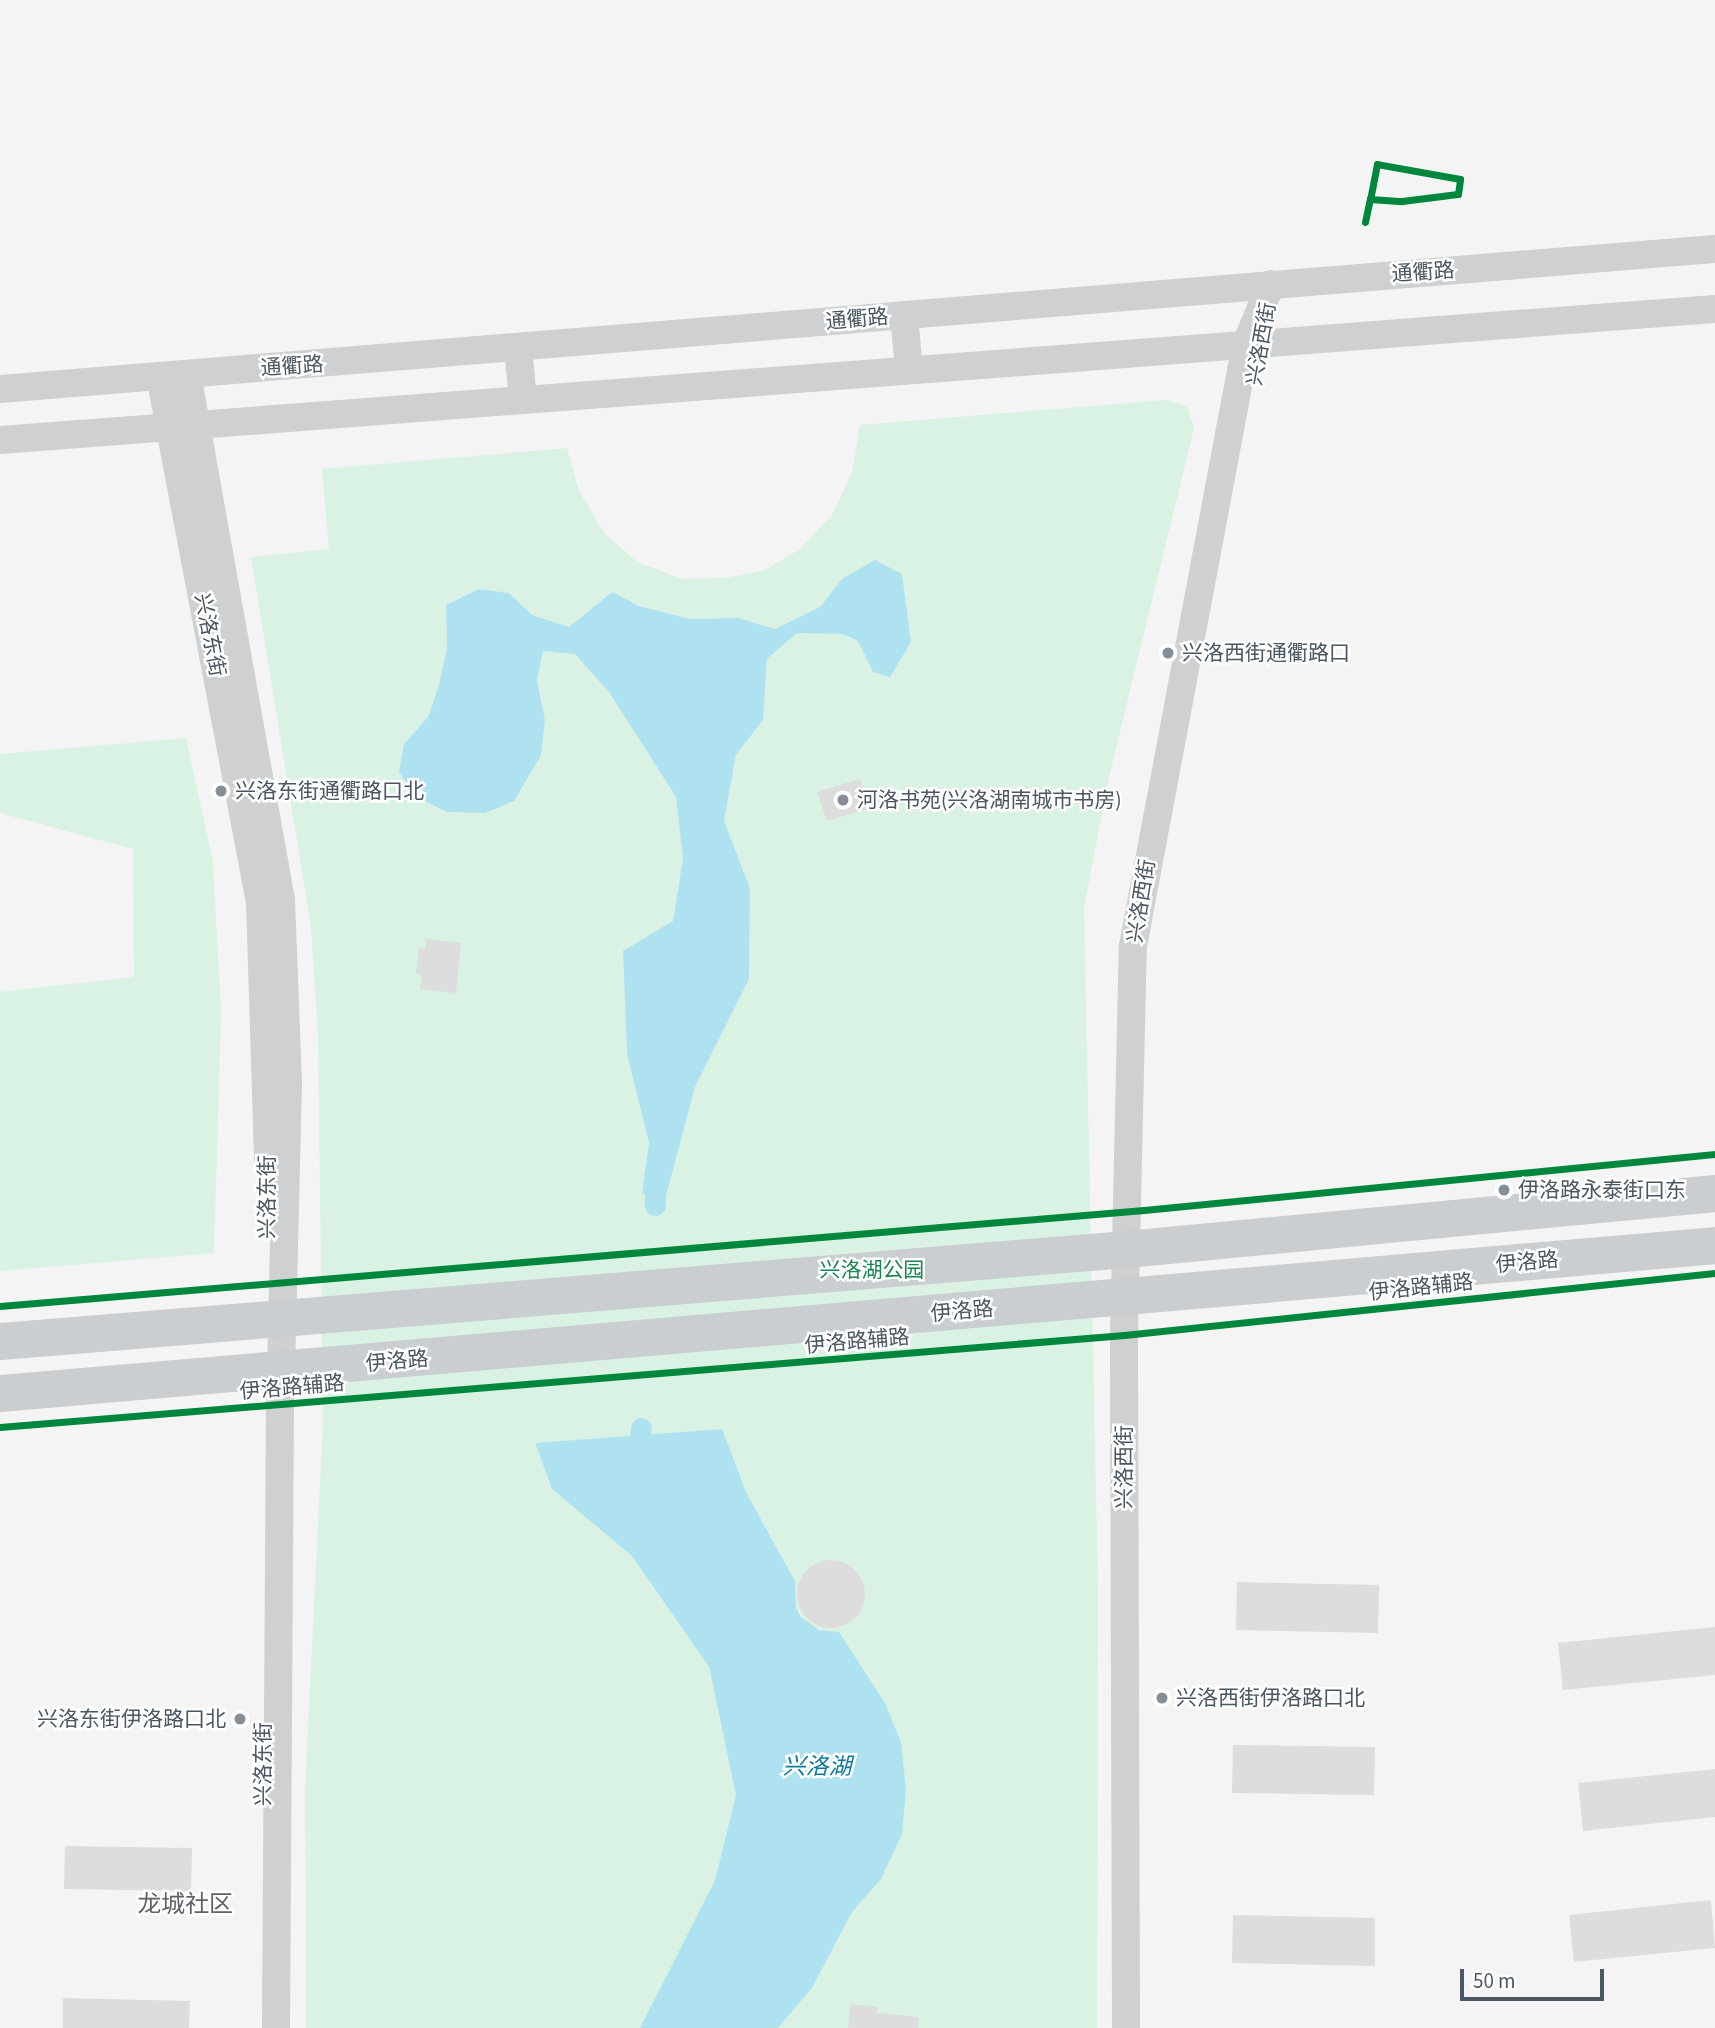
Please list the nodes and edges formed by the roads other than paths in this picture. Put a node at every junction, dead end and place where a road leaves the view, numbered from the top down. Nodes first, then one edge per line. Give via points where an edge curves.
1 (1715, 249) edge
2 (1271, 284) junction
3 (1715, 309) edge
4 (904, 315) junction
5 (1254, 343) junction
6 (518, 348) junction
7 (908, 370) junction
8 (174, 375) junction
9 (0, 389) edge
10 (523, 400) junction
11 (184, 426) junction
12 (0, 440) edge
13 (1715, 1193) edge
14 (1715, 1245) edge
15 (1134, 1248) junction
16 (1133, 1296) junction
17 (274, 1319) junction
18 (0, 1341) edge
19 (273, 1371) junction
20 (0, 1393) edge
21 (262, 2028) edge
22 (276, 2028) edge
23 (1126, 2028) edge
24 (1142, 2028) edge

1 - 2 street, 通衢路
2 - 4 street, 通衢路
2 - 5 street, 兴洛西街
3 - 5 street
4 - 6 street, 通衢路
4 - 7 street
5 - 7 street
5 - 15 street, 兴洛西街 via 1149,948
6 - 8 street, 通衢路
6 - 10 street
7 - 10 street
8 - 9 street, 通衢路
8 - 11 street, 兴洛东街
10 - 11 street
11 - 12 street
11 - 17 street, 兴洛东街 via 281,900 288,1083
13 - 15 main road
14 - 16 main road, 伊洛路
15 - 16 street, 兴洛西街
15 - 17 main road
16 - 19 main road, 伊洛路
16 - 23 street, 兴洛西街
16 - 24 street, 兴洛西街
17 - 18 main road
17 - 19 street, 兴洛东街
19 - 20 main road, 伊洛路
19 - 21 street, 兴洛东街
19 - 22 street, 兴洛东街

